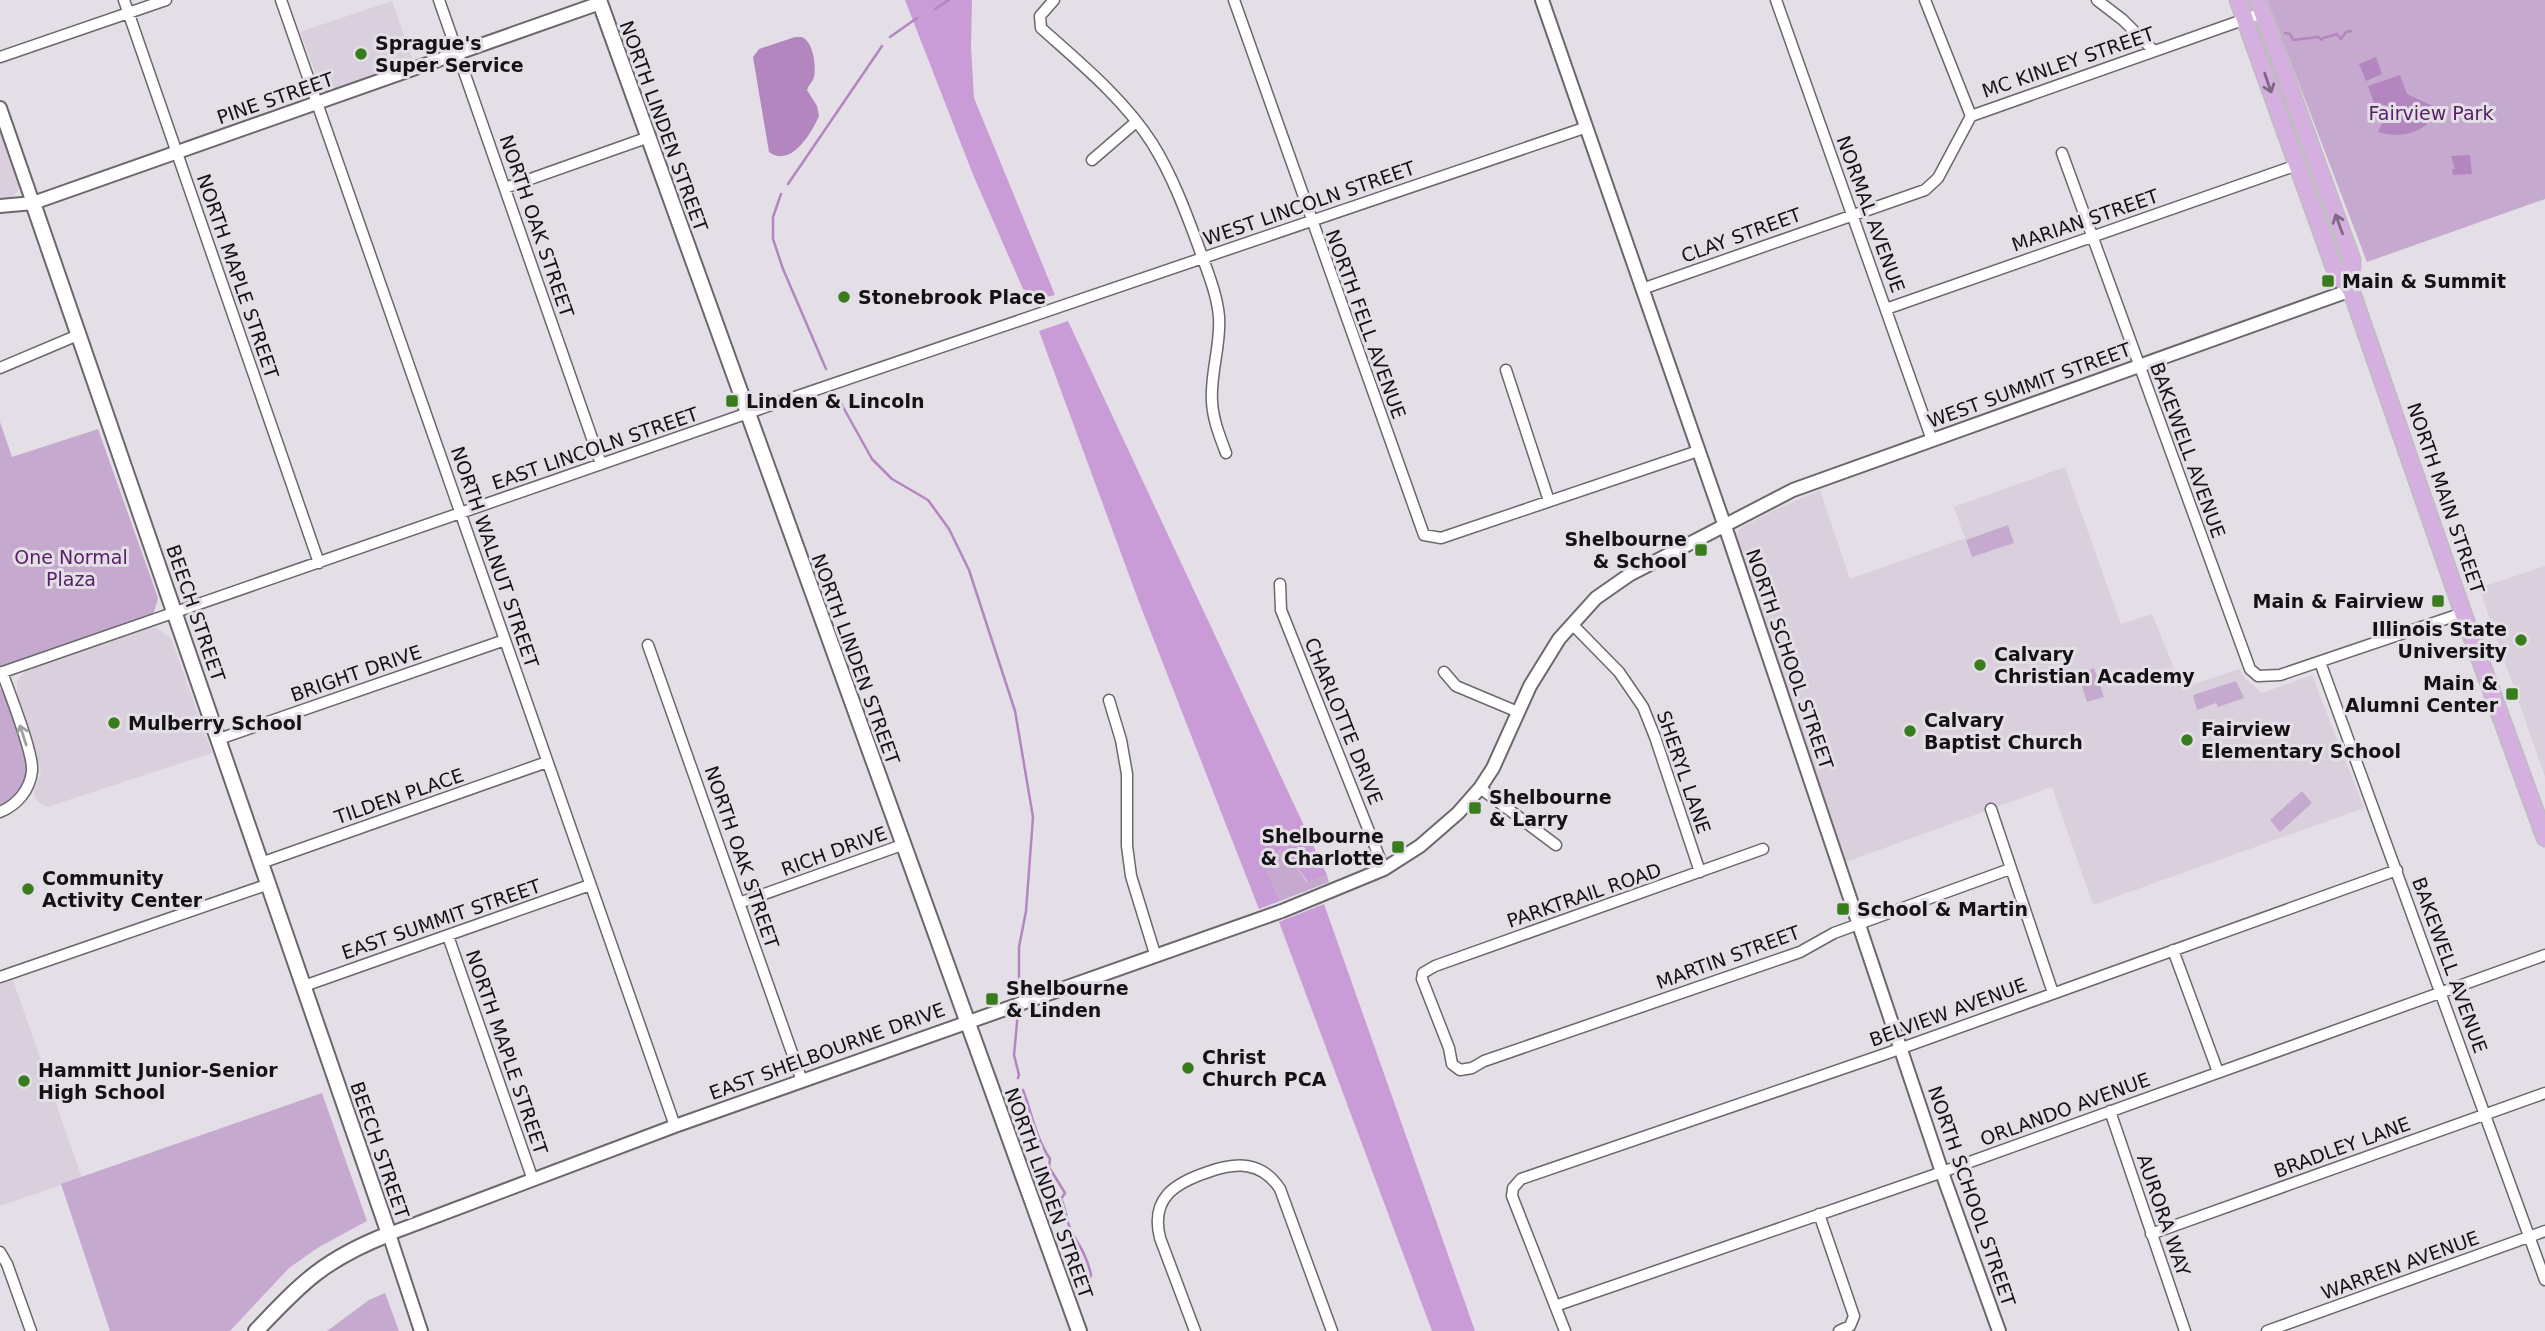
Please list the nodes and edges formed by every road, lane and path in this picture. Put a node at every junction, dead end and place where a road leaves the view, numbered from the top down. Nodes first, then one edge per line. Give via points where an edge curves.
1 (124, 0) edge
2 (166, 0) edge
3 (281, 0) edge
4 (439, 0) edge
5 (1054, 0) edge
6 (1234, 0) edge
7 (1542, 0) edge
8 (1776, 0) edge
9 (1925, 0) edge
10 (2097, 0) edge
11 (2238, 0) edge
12 (599, 1) edge
13 (2253, 11) edge
14 (128, 13) junction
15 (2153, 50) junction
16 (458, 54) junction
17 (0, 57) edge
18 (318, 103) junction
19 (0, 108) edge
20 (1970, 116) junction
21 (1136, 122) junction
22 (1587, 127) junction
23 (649, 137) junction
24 (177, 153) junction
25 (2062, 153) dead end
26 (1092, 160) dead end
27 (2297, 165) junction
28 (505, 188) junction
29 (33, 202) junction
30 (0, 206) edge
31 (1851, 215) junction
32 (1311, 221) junction
33 (2092, 236) junction
34 (1202, 258) junction
35 (1642, 289) junction
36 (2351, 290) junction
37 (1886, 309) junction
38 (1044, 313) joint
39 (78, 335) junction
40 (2139, 366) junction
41 (0, 368) edge
42 (1506, 370) dead end
43 (748, 413) junction
44 (1931, 440) junction
45 (1698, 451) junction
46 (1226, 453) dead end
47 (601, 464) junction
48 (1549, 501) junction
49 (461, 513) junction
50 (1725, 526) junction
51 (319, 563) junction
52 (1280, 584) dead end
53 (175, 613) junction
54 (2463, 613) junction
55 (1572, 624) junction
56 (505, 640) junction
57 (648, 645) dead end
58 (2320, 662) junction
59 (1, 672) edge
60 (1444, 672) dead end
61 (1109, 700) dead end
62 (1518, 712) junction
63 (219, 739) junction
64 (547, 762) junction
65 (1480, 788) junction
66 (1991, 809) dead end
67 (0, 812) edge
68 (2545, 838) edge
69 (902, 845) junction
70 (1556, 845) dead end
71 (1763, 849) dead end
72 (261, 863) junction
73 (1384, 869) junction
74 (2010, 869) junction
75 (2397, 870) junction
76 (1700, 872) junction
77 (269, 884) junction
78 (590, 885) junction
79 (739, 903) junction
80 (1859, 925) junction
81 (447, 936) junction
82 (2173, 950) junction
83 (1155, 954) junction
84 (2545, 955) edge
85 (0, 977) edge
86 (304, 986) junction
87 (2441, 992) junction
88 (2053, 993) junction
89 (966, 1022) junction
90 (1901, 1048) junction
91 (1456, 1066) joint
92 (2218, 1072) junction
93 (802, 1081) junction
94 (2545, 1093) edge
95 (2110, 1111) junction
96 (2484, 1115) junction
97 (675, 1126) junction
98 (1942, 1171) junction
99 (533, 1180) junction
100 (1819, 1214) junction
101 (2545, 1231) edge
102 (388, 1234) junction
103 (2151, 1234) junction
104 (2529, 1237) junction
105 (0, 1253) edge
106 (2545, 1280) edge
107 (1555, 1306) junction
108 (30, 1331) edge
109 (256, 1331) edge
110 (421, 1331) edge
111 (1079, 1331) edge
112 (1195, 1331) edge
113 (1332, 1331) edge
114 (1565, 1331) edge
115 (1839, 1331) edge
116 (1999, 1331) edge
117 (2185, 1331) edge
118 (2267, 1331) edge

1 - 14 street, NORTH MAPLE STREET
2 - 14 street
3 - 18 street, NORTH WALNUT STREET
4 - 16 street, NORTH OAK STREET
5 - 21 street via 1040,16 1041,28
6 - 32 street, NORTH FELL AVENUE
7 - 22 street, NORTH SCHOOL STREET
8 - 31 street, NORMAL AVENUE
9 - 20 street
10 - 15 street
11 - 13 main road, NORTH MAIN STREET
12 - 16 street, PINE STREET
12 - 23 main road, NORTH LINDEN STREET
13 - 15 street, MC KINLEY STREET
13 -> 27 main road, NORTH MAIN STREET
36 -> 13 main road, NORTH MAIN STREET via 2352,260
14 - 17 street
14 - 24 street, NORTH MAPLE STREET
15 - 20 street, MC KINLEY STREET
16 - 18 street, PINE STREET
16 - 28 street, NORTH OAK STREET
18 - 24 street, PINE STREET
18 - 49 street, NORTH WALNUT STREET
19 - 29 street, BEECH STREET
20 - 31 street, MC KINLEY STREET via 1938,178 1925,190
21 - 26 street
21 - 34 street via 1172,180
22 - 32 street, WEST LINCOLN STREET
22 - 35 street, NORTH SCHOOL STREET
23 - 28 street
23 - 43 main road, NORTH LINDEN STREET
24 - 29 street, PINE STREET
24 - 51 street, NORTH MAPLE STREET
25 - 33 street, BAKEWELL AVENUE
27 - 33 street, MARIAN STREET
27 - 36 main road, NORTH MAIN STREET via 2334,267
28 - 47 street, NORTH OAK STREET
29 - 30 street, PINE STREET
29 - 39 main road, BEECH STREET
31 - 35 street, CLAY STREET
31 - 37 street, NORMAL AVENUE
32 - 34 street, WEST LINCOLN STREET
32 - 48 street, NORTH FELL AVENUE via 1420,527 1428,537 1441,537
33 - 37 street, MARIAN STREET
33 - 40 street, BAKEWELL AVENUE
34 - 38 street, WEST LINCOLN STREET
34 - 46 street via 1219,314 1212,401
35 - 45 street, NORTH SCHOOL STREET
36 - 40 street, WEST SUMMIT STREET
36 - 54 main road, NORTH MAIN STREET
37 - 44 street, NORMAL AVENUE
38 - 43 street, EAST LINCOLN STREET
39 - 41 street
39 - 53 main road, BEECH STREET
40 - 44 street, WEST SUMMIT STREET
40 - 58 street, BAKEWELL AVENUE via 2248,666 2258,676 2280,676
42 - 48 street
43 - 47 street, EAST LINCOLN STREET
43 - 69 main road, NORTH LINDEN STREET
44 - 50 street, WEST SUMMIT STREET via 1793,489
45 - 48 street
45 - 50 street, NORTH SCHOOL STREET
47 - 49 street, EAST LINCOLN STREET
49 - 51 street, EAST LINCOLN STREET
49 - 56 street, NORTH WALNUT STREET
50 - 55 street, WEST SUMMIT STREET via 1622,579
50 - 80 street, NORTH SCHOOL STREET
51 - 53 street, EAST LINCOLN STREET
52 - 73 street, CHARLOTTE DRIVE via 1281,610
53 - 59 street, EAST LINCOLN STREET
53 - 63 main road, BEECH STREET
54 - 58 street
54 - 68 main road, NORTH MAIN STREET
55 - 62 street, WEST SUMMIT STREET via 1540,668
55 - 76 street, SHERYL LANE via 1619,672 1643,707
56 - 63 street, BRIGHT DRIVE
56 - 64 street, NORTH WALNUT STREET
57 - 79 street, NORTH OAK STREET
58 - 75 street, BAKEWELL AVENUE
67 -> 59 street via 21,798 32,774 32,761
60 - 62 street via 1457,686
61 - 83 street via 1127,774 1131,876
62 - 65 street, EAST SHELBOURNE DRIVE
63 - 72 main road, BEECH STREET
64 - 72 street, TILDEN PLACE
64 - 78 street, NORTH WALNUT STREET
65 - 70 street
65 - 73 street, EAST SHELBOURNE DRIVE via 1444,826
66 - 74 street
69 - 79 street, RICH DRIVE
69 - 89 main road, NORTH LINDEN STREET
71 - 76 street, PARKTRAIL ROAD
72 - 77 main road, BEECH STREET
73 - 83 street, EAST SHELBOURNE DRIVE via 1282,911
74 - 80 street, MARTIN STREET
74 - 88 street
75 - 82 street, BELVIEW AVENUE
75 - 87 street, BAKEWELL AVENUE
76 - 91 street, PARKTRAIL ROAD via 1423,973
77 - 85 street
77 - 86 main road, BEECH STREET
78 - 81 street, EAST SUMMIT STREET
78 - 97 street, NORTH WALNUT STREET
79 - 93 street, NORTH OAK STREET
80 - 90 street, NORTH SCHOOL STREET
80 - 91 street, MARTIN STREET via 1800,952 1472,1068
81 - 86 street, EAST SUMMIT STREET
81 - 99 street, NORTH MAPLE STREET
82 - 88 street, BELVIEW AVENUE
82 - 92 street
83 - 89 street, EAST SHELBOURNE DRIVE
84 - 87 street, ORLANDO AVENUE
86 - 102 main road, BEECH STREET
87 - 92 street, ORLANDO AVENUE
87 - 96 street, BAKEWELL AVENUE
88 - 90 street, BELVIEW AVENUE
89 - 93 street, EAST SHELBOURNE DRIVE
89 - 111 main road, NORTH LINDEN STREET
90 - 98 street, NORTH SCHOOL STREET
90 - 107 street, BELVIEW AVENUE via 1521,1179 1512,1196
92 - 95 street, ORLANDO AVENUE
93 - 97 street, EAST SHELBOURNE DRIVE
94 - 96 street, BRADLEY LANE
95 - 98 street, ORLANDO AVENUE
95 - 103 street, AURORA WAY
96 - 103 street, BRADLEY LANE
96 - 104 street, BAKEWELL AVENUE
97 - 99 street, EAST SHELBOURNE DRIVE
98 - 100 street, ORLANDO AVENUE
98 - 116 street, NORTH SCHOOL STREET
99 - 102 street, EAST SHELBOURNE DRIVE
100 - 107 street, ORLANDO AVENUE
100 - 115 street via 1854,1315 1852,1323
101 - 104 street, WARREN AVENUE
102 - 109 main road via 324,1265
102 - 110 street, BEECH STREET
103 - 117 street, AURORA WAY
104 - 106 street, BAKEWELL AVENUE
104 - 118 street, WARREN AVENUE
105 - 108 street
107 - 114 street
112 - 113 street via 1160,1238 1163,1201 1183,1181 1245,1164 1276,1182

